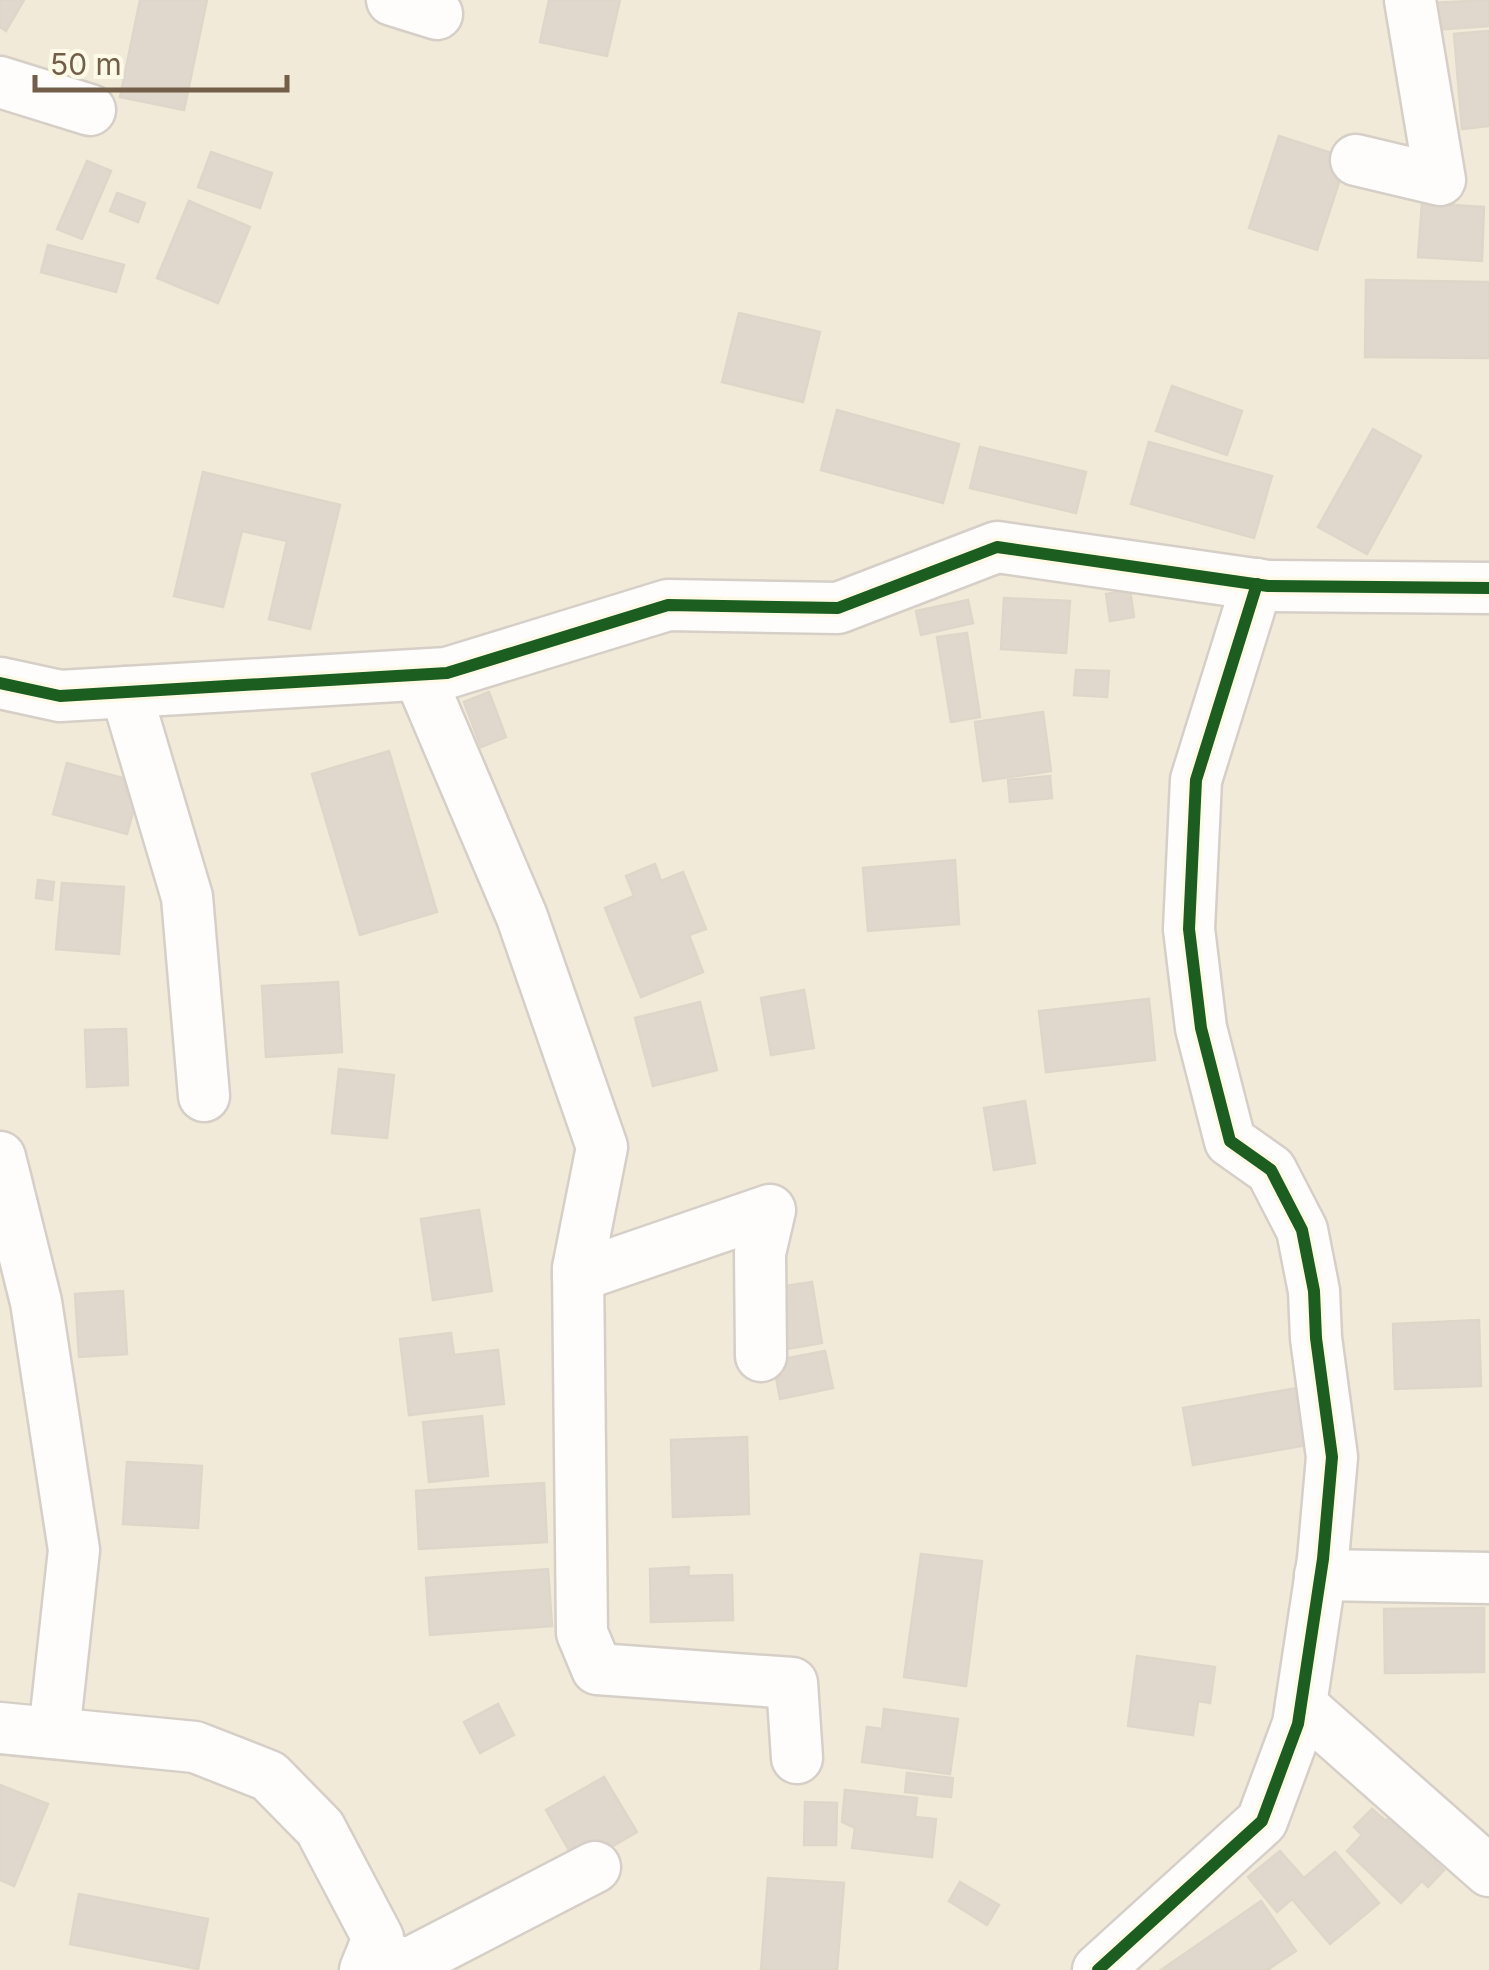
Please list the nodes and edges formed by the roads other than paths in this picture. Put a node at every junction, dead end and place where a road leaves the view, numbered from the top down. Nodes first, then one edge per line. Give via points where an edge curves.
1 (1410, 0) edge
2 (0, 82) edge
3 (90, 110) dead end
4 (1356, 160) dead end
5 (1256, 584) junction
6 (1489, 588) edge
7 (419, 675) junction
8 (0, 684) edge
9 (126, 692) junction
10 (204, 1096) dead end
11 (0, 1157) edge
12 (578, 1276) junction
13 (761, 1356) dead end
14 (1320, 1575) junction
15 (1489, 1578) edge
16 (1300, 1705) junction
17 (0, 1728) edge
18 (54, 1733) junction
19 (797, 1758) dead end
20 (595, 1867) dead end
21 (1489, 1872) edge
22 (369, 1960) edge
23 (1116, 1964) edge

1 - 4 street via 1440,180
2 - 3 street
5 - 6 street
5 - 7 street via 997,547 838,608 668,604 447,673
5 - 14 street via 1196,780 1189,928 1201,1028 1230,1142 1271,1170 1302,1230 1332,1457
7 - 9 street
7 - 12 street via 522,917 602,1147
8 - 9 street via 60,696
9 - 10 street via 187,897
11 - 18 street via 36,1302 74,1550
12 - 13 street via 770,1210 760,1252
12 - 19 street via 582,1633 598,1669 792,1683
14 - 15 street
14 - 16 street
16 - 21 street
16 - 23 street via 1262,1821
17 - 18 street
18 - 22 street via 195,1748 270,1776 320,1828 378,1938
20 - 22 street via 406,1965

